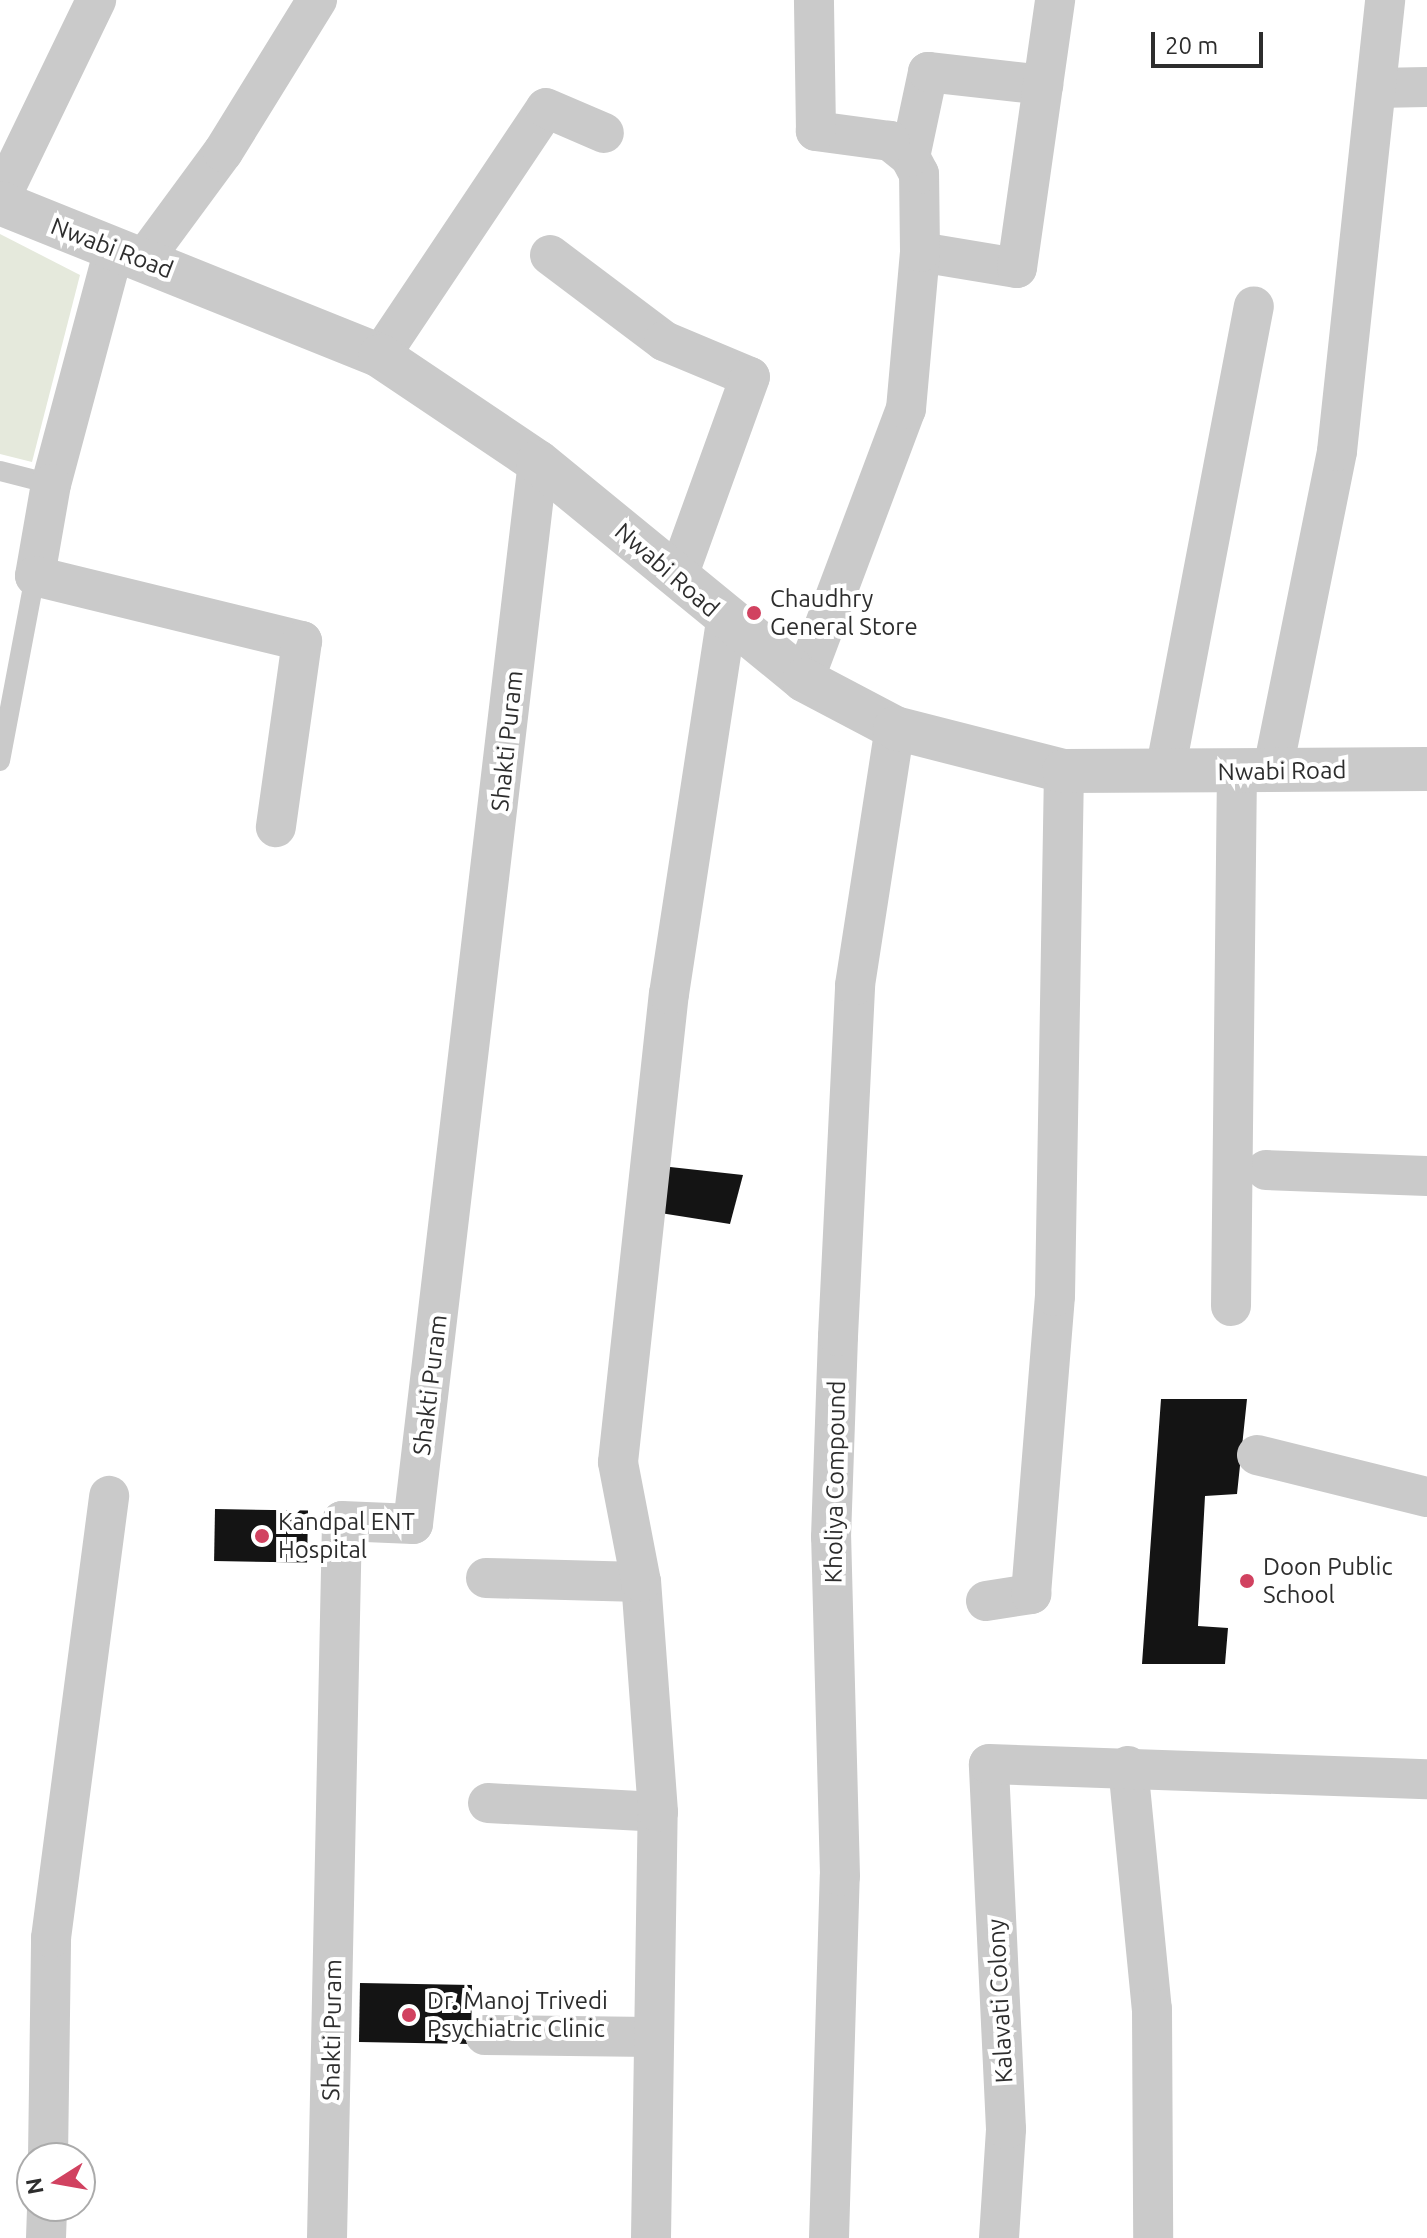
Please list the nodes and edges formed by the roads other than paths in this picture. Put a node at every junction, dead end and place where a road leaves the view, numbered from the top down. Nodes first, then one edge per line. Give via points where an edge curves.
1 (96, 0) edge
2 (317, 0) edge
3 (814, 0) edge
4 (1055, 0) edge
5 (1385, 0) edge
6 (1043, 85) junction
7 (1427, 87) edge
8 (1376, 88) junction
9 (604, 133) dead end
10 (910, 157) junction
11 (0, 201) edge
12 (920, 252) junction
13 (550, 255) dead end
14 (128, 256) junction
15 (1254, 306) dead end
16 (380, 356) junction
17 (538, 462) junction
18 (0, 471) edge
19 (51, 484) junction
20 (17, 572) edge
21 (678, 576) junction
22 (726, 620) junction
23 (804, 680) junction
24 (895, 728) junction
25 (0, 761) edge
26 (1427, 769) edge
27 (1064, 771) junction
28 (1255, 771) junction
29 (1165, 772) junction
30 (276, 827) dead end
31 (1266, 1170) dead end
32 (1427, 1176) edge
33 (1231, 1306) dead end
34 (1257, 1455) dead end
35 (109, 1496) dead end
36 (1427, 1497) edge
37 (486, 1578) dead end
38 (641, 1582) junction
39 (986, 1601) dead end
40 (1128, 1766) junction
41 (1427, 1779) edge
42 (488, 1803) dead end
43 (658, 1812) junction
44 (485, 2035) dead end
45 (652, 2037) junction
46 (48, 2142) edge
47 (327, 2238) edge
48 (651, 2238) edge
49 (829, 2238) edge
50 (999, 2238) edge
51 (1153, 2238) edge

1 - 11 street
2 - 14 street via 223,152
3 - 10 street via 816,131 890,141
4 - 6 street
5 - 8 street
6 - 10 street via 928,72
6 - 12 street via 1017,268
7 - 8 street
8 - 28 street via 1337,451
9 - 16 street via 546,108
10 - 12 street via 919,174
11 - 14 street, Nwabi Road
12 - 23 street via 906,409
13 - 21 street via 664,341 750,377
14 - 16 street, Nwabi Road
14 - 19 street
15 - 29 street
16 - 17 street, Nwabi Road
17 - 21 street, Nwabi Road
17 - 47 street, Shakti Puram via 413,1524 342,1521
18 - 19 lane
19 - 20 street
20 - 25 lane
20 - 30 street via 302,641
21 - 22 street, Nwabi Road
22 - 23 street, Nwabi Road
22 - 38 street via 669,994 618,1462
23 - 24 street, Nwabi Road
24 - 27 street, Nwabi Road
24 - 49 street, Kholiya Compound via 855,985 838,1336 831,1537 840,1876
26 - 28 street, Nwabi Road
27 - 29 street, Nwabi Road
27 - 39 street via 1055,1296 1031,1594
28 - 29 street, Nwabi Road
28 - 33 street
31 - 32 street
34 - 36 street
35 - 46 street via 51,1938
37 - 38 street
38 - 43 street
40 - 41 street
40 - 50 street, Kalavati Colony via 989,1764 1006,2129
40 - 51 street via 1152,2009
42 - 43 street
43 - 45 street
44 - 45 street
45 - 48 street

